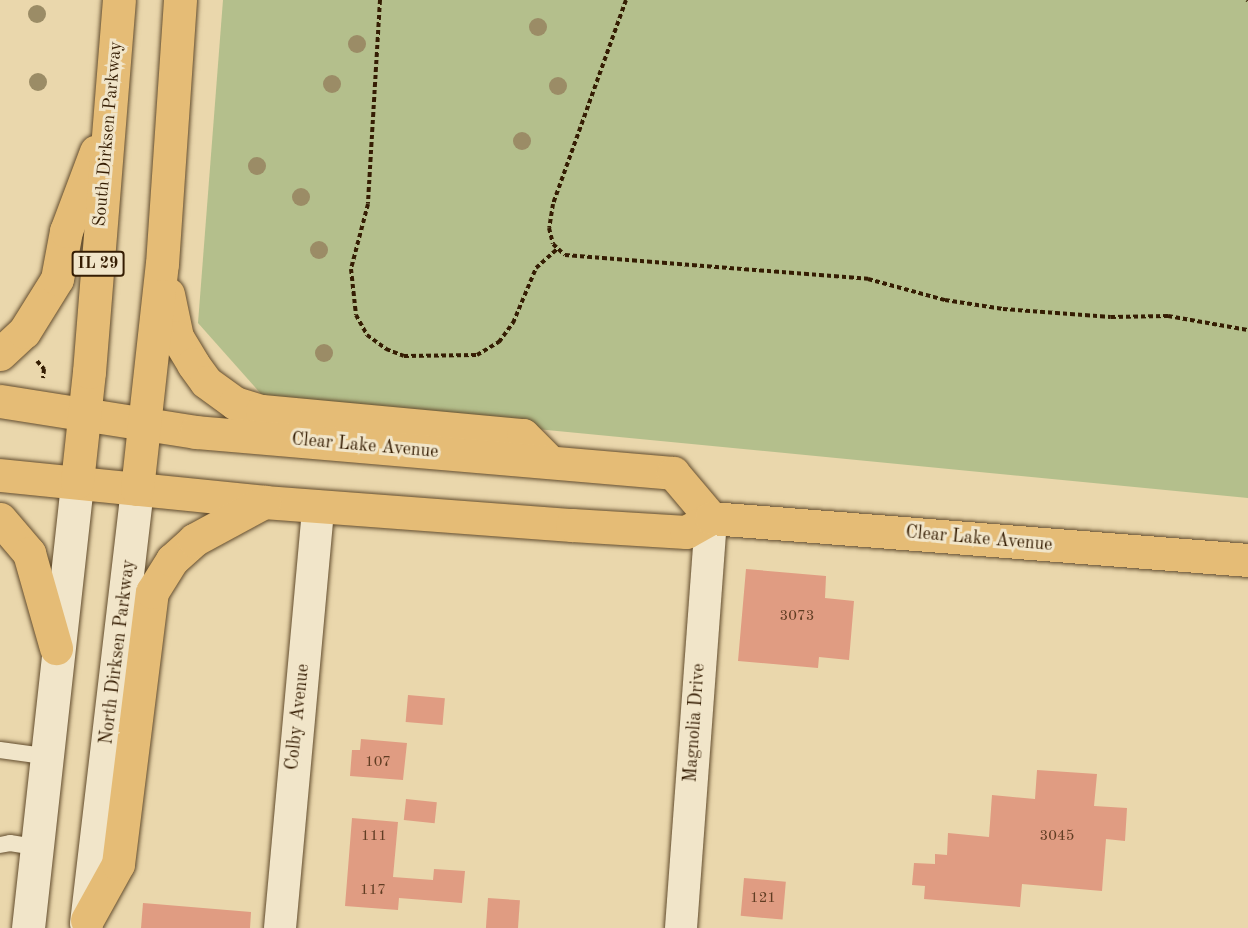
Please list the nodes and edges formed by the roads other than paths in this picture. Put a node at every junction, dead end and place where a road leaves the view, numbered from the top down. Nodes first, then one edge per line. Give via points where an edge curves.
1 (119, 0) edge
2 (180, 0) edge
3 (110, 116) junction
4 (162, 264) junction
5 (0, 354) edge
6 (0, 400) edge
7 (85, 413) junction
8 (146, 425) junction
9 (549, 461) junction
10 (0, 475) edge
11 (77, 483) junction
12 (137, 489) junction
13 (264, 502) junction
14 (318, 507) junction
15 (711, 518) junction
16 (0, 519) edge
17 (1248, 560) edge
18 (56, 648) junction
19 (0, 750) edge
20 (44, 756) junction
21 (0, 845) edge
22 (36, 847) junction
23 (86, 924) edge
24 (28, 928) edge
25 (280, 928) edge
26 (681, 928) edge

1 - 3 main road, South Dirksen Parkway / IL 29
2 - 4 main road
3 - 5 main road via 66,231 57,279 24,332
3 - 7 main road, South Dirksen Parkway / IL 29
4 - 8 main road, North Dirksen Parkway
4 - 9 main road via 177,337 206,382 235,403 262,411 523,435
6 - 7 main road, Clear Lake Avenue
7 - 8 main road, Clear Lake Avenue
7 - 11 main road, South Dirksen Parkway / IL 29
8 - 9 main road, Clear Lake Avenue
8 - 12 main road, North Dirksen Parkway
9 - 15 main road, Clear Lake Avenue via 673,472
10 - 11 main road
11 - 12 main road
11 - 18 main road, IL 29
12 - 13 main road
12 - 23 main road, North Dirksen Parkway
13 - 14 main road
13 - 23 main road via 194,540 172,560 153,592 118,864
14 - 15 main road via 686,532
14 - 25 street, Colby Avenue
15 - 17 main road, Clear Lake Avenue
15 - 26 street, Magnolia Drive
16 - 18 main road via 29,553
18 - 20 main road, IL 29
19 - 20 lane
20 - 22 main road, IL 29
21 - 22 lane
22 - 24 main road, IL 29

